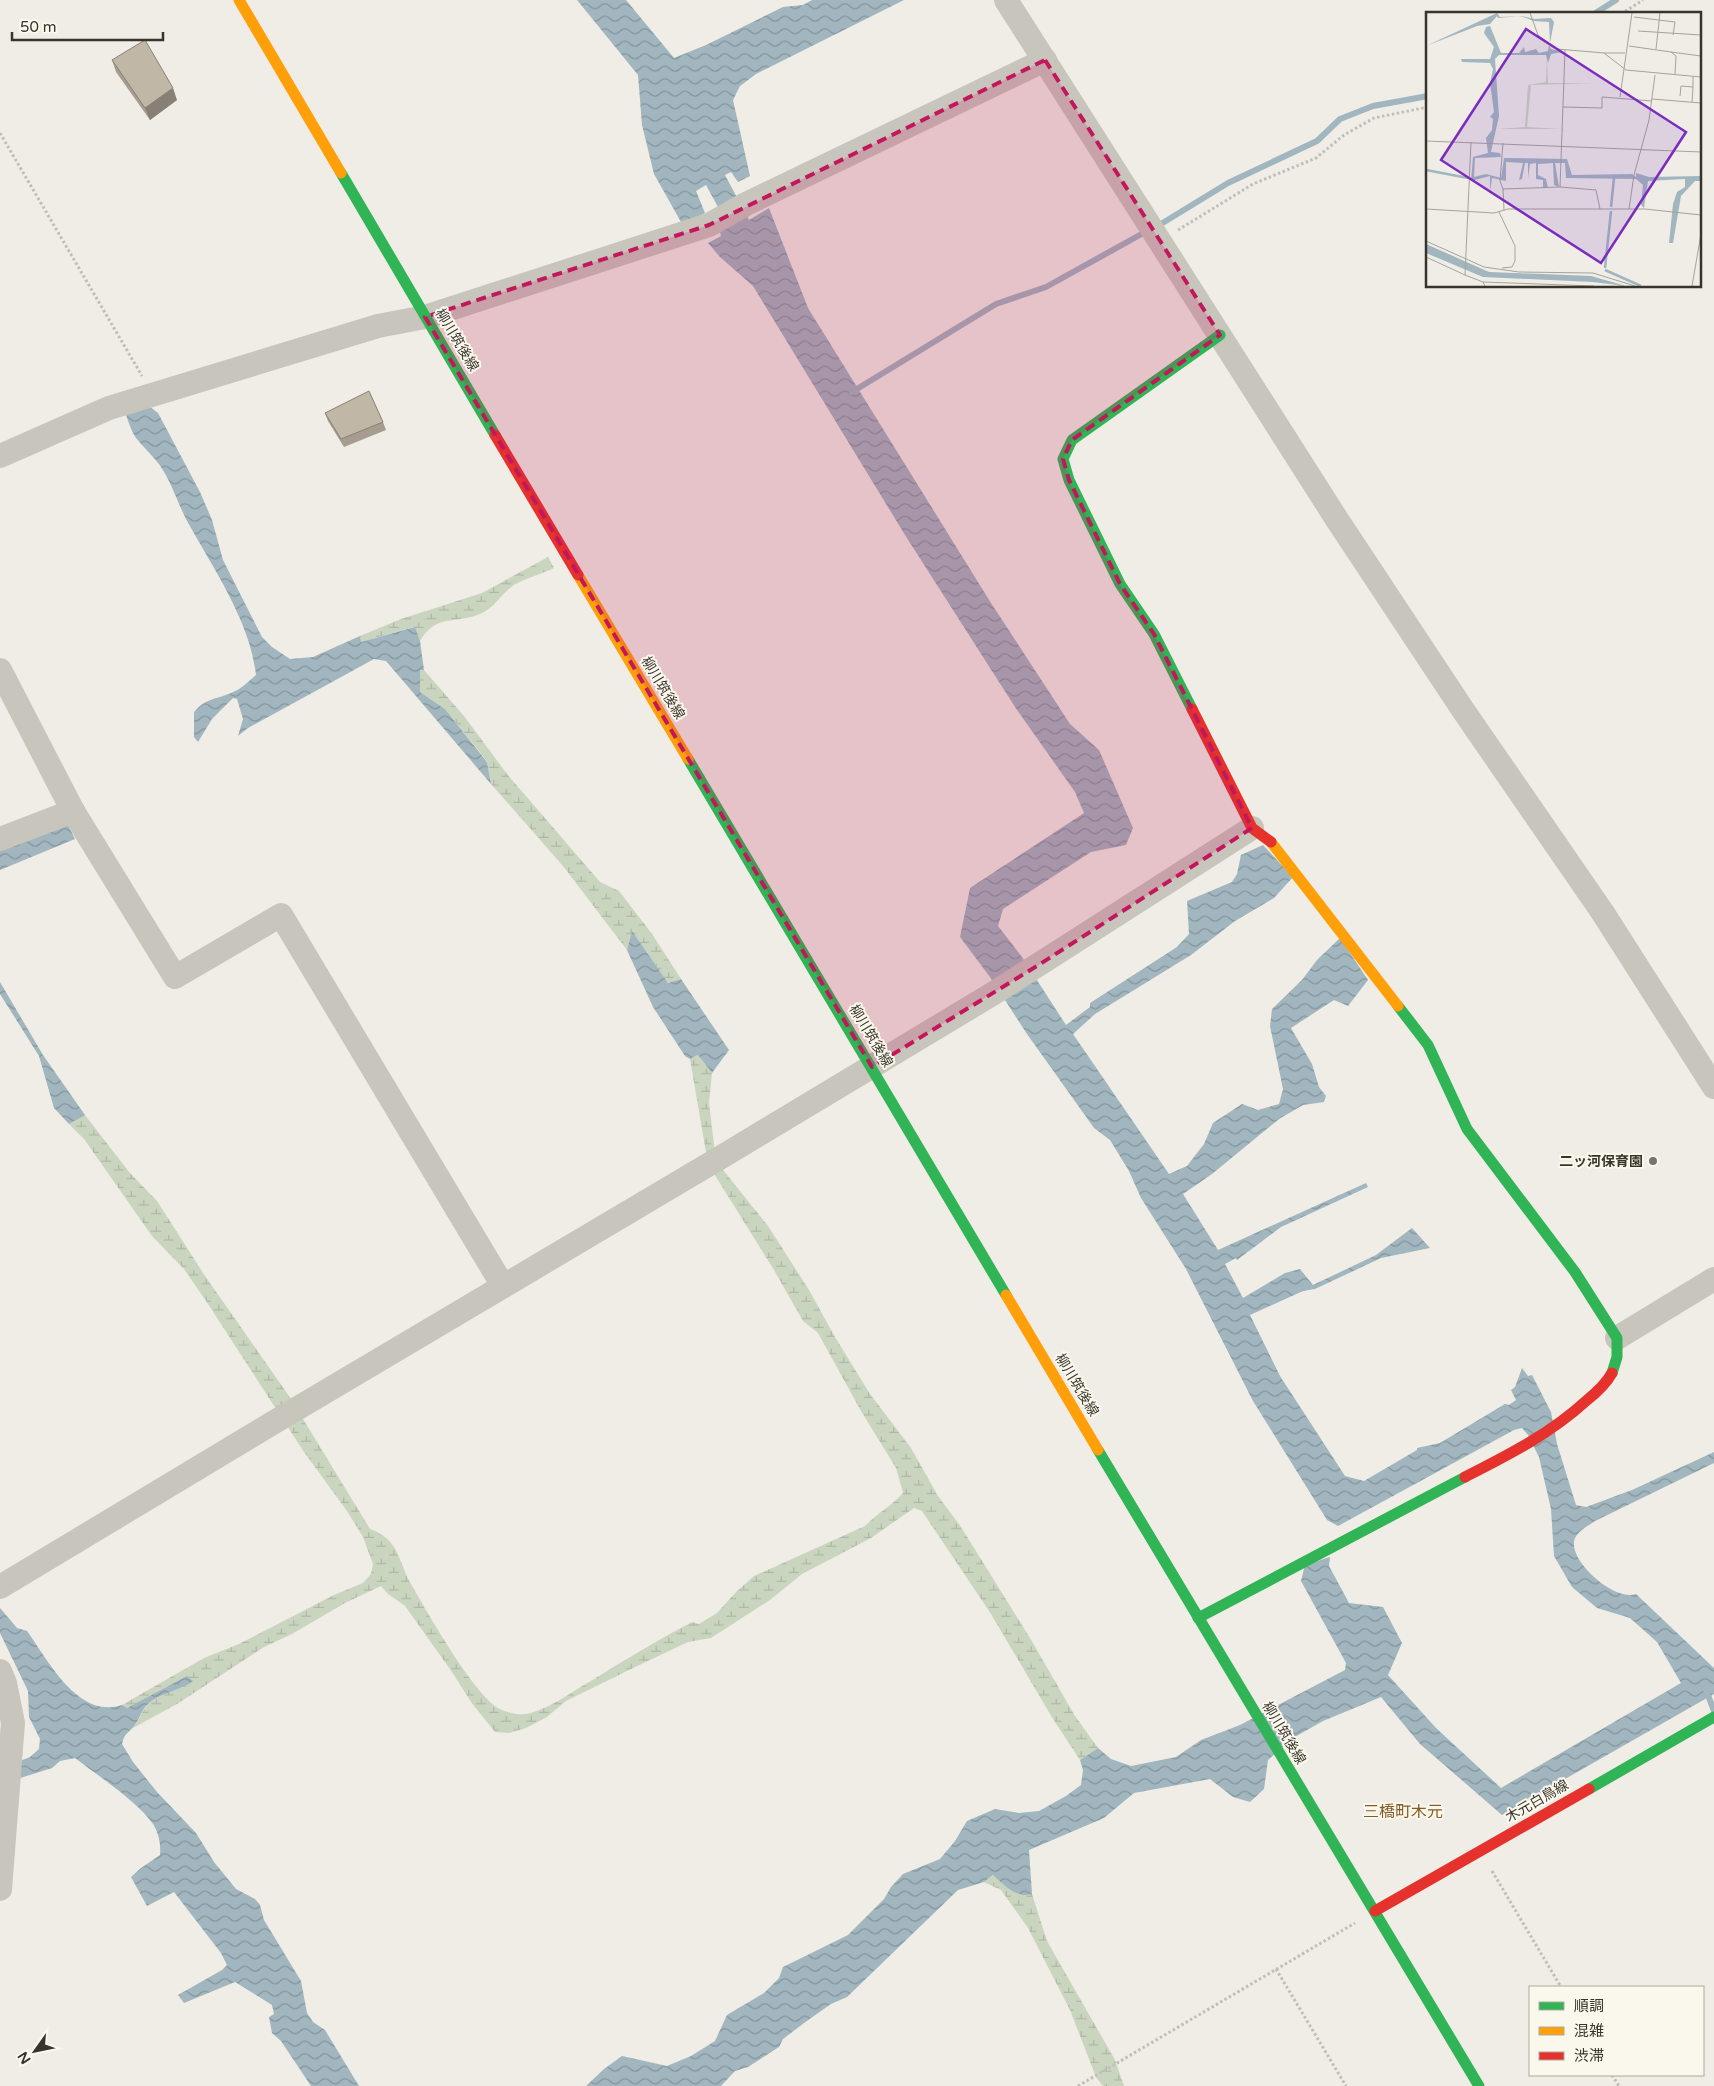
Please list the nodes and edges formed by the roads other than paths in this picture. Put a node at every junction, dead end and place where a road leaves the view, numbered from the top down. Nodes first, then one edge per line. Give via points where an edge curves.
1 (240, 0) edge
2 (1006, 0) edge
3 (1045, 60) junction
4 (425, 317) junction
5 (1220, 335) junction
6 (0, 456) edge
7 (0, 670) edge
8 (72, 811) junction
9 (1252, 828) junction
10 (0, 839) edge
11 (872, 1066) junction
12 (1714, 1087) edge
13 (1714, 1279) edge
14 (503, 1286) junction
15 (1617, 1338) junction
16 (0, 1588) edge
17 (1198, 1618) junction
18 (0, 1671) edge
19 (1714, 1717) edge
20 (0, 1889) edge
21 (1375, 1911) junction
22 (1479, 2086) edge

1 - 4 main road, 柳川筑後線
2 - 3 street
3 - 4 street via 746,204 709,225
3 - 5 street
4 - 6 street via 378,326 108,408
4 - 11 main road, 柳川筑後線
5 - 9 main road via 1072,440 1064,459 1069,480 1120,584 1154,634
5 - 12 street via 1336,518 1603,913
7 - 8 street
8 - 10 street
8 - 14 street via 175,977 281,915
9 - 11 street via 994,993
9 - 15 main road via 1275,845 1428,1044 1467,1129 1575,1272
11 - 14 street
11 - 17 main road, 柳川筑後線
13 - 15 street
14 - 16 street
15 - 17 main road via 1617,1357 1612,1375 1565,1420 1530,1444
17 - 21 main road, 柳川筑後線
18 - 20 street via 13,1723
19 - 21 main road, 木元白鳥線
21 - 22 main road, 柳川筑後線

